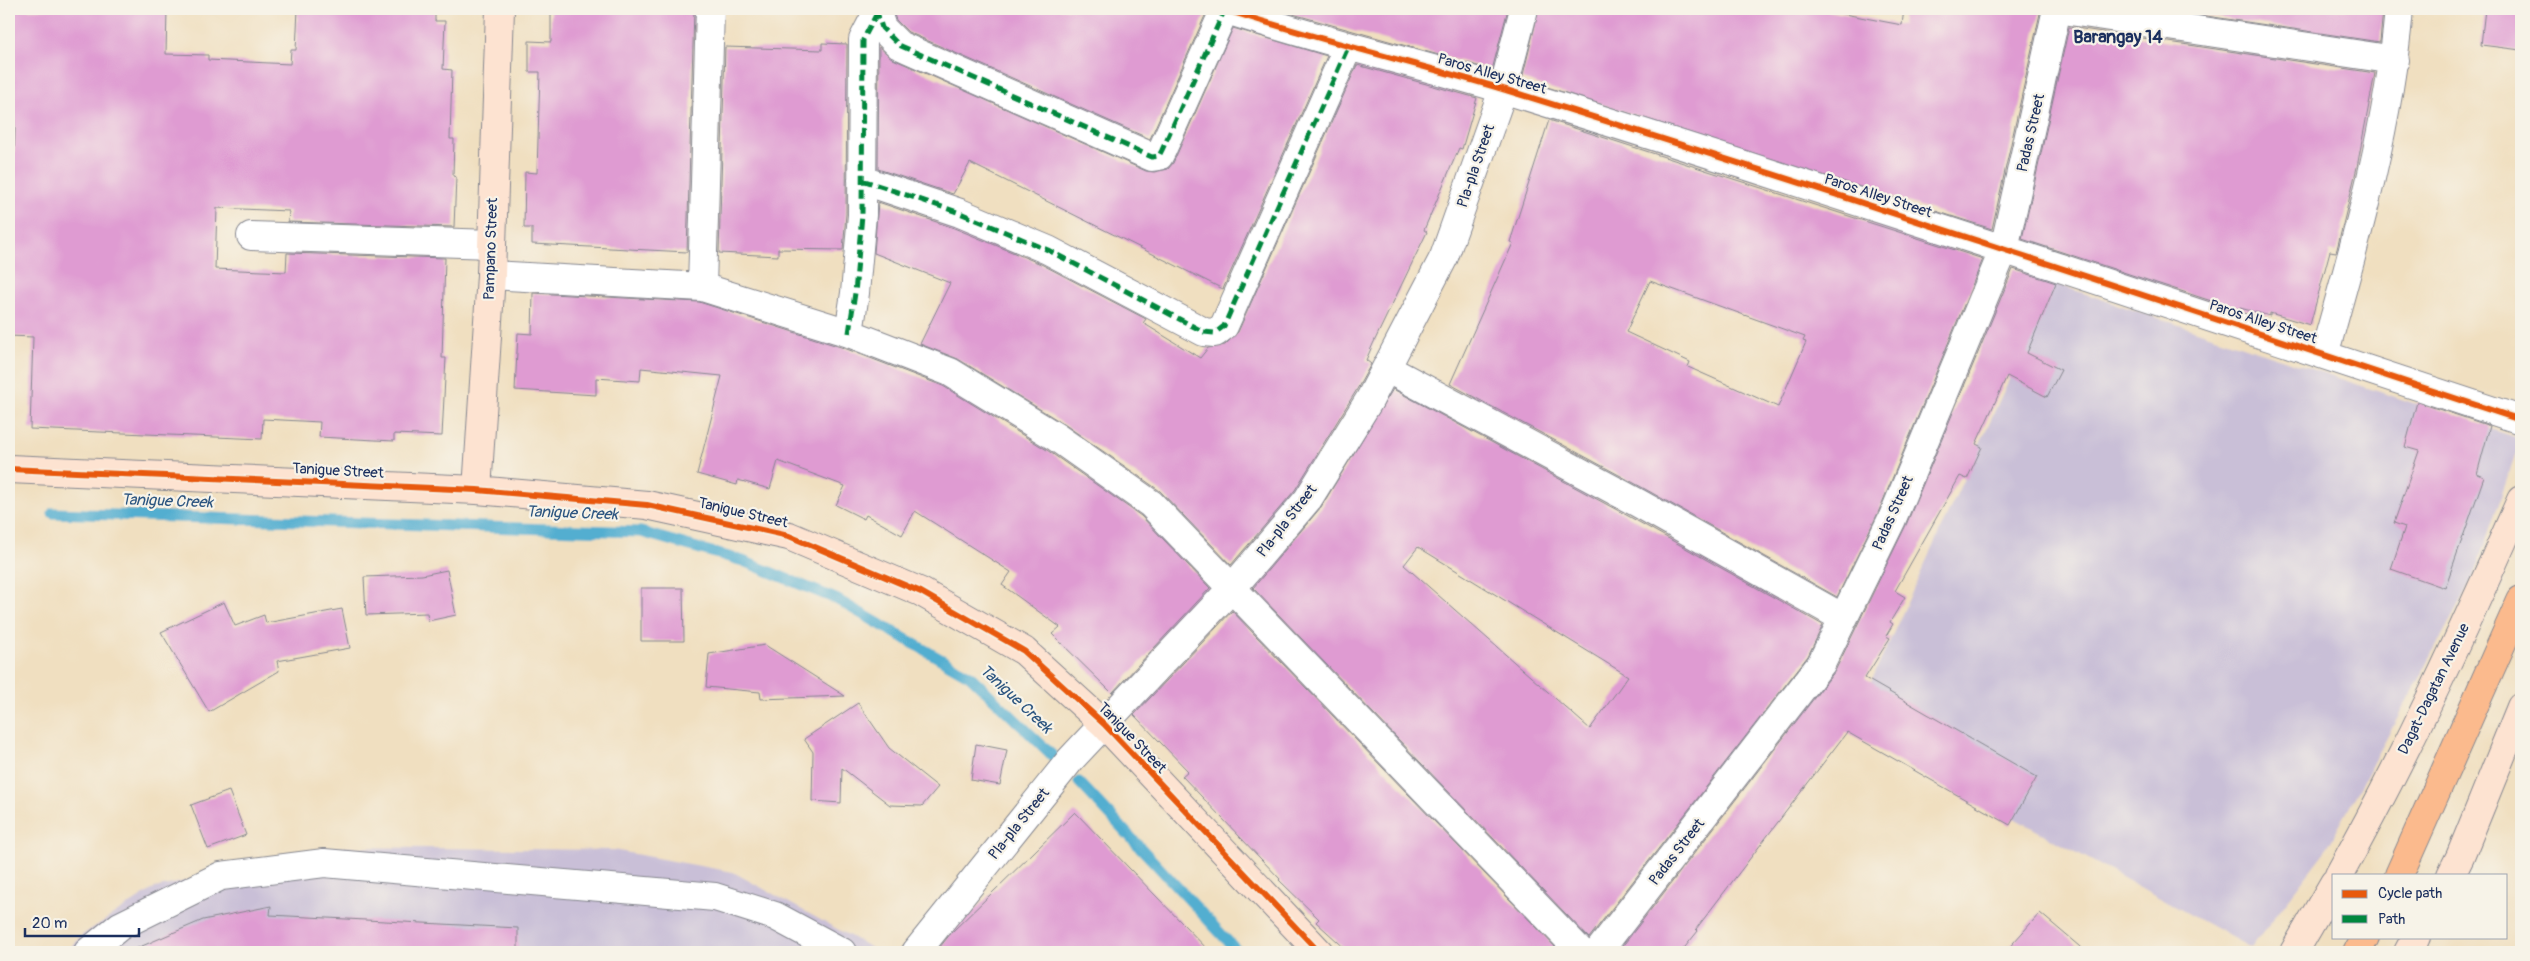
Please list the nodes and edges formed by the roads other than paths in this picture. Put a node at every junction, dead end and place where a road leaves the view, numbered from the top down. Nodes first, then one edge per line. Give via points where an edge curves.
1 (500, 9) edge
2 (710, 9) edge
3 (1224, 9) edge
4 (1524, 9) edge
5 (2057, 9) edge
6 (2399, 9) edge
7 (876, 11) edge
8 (1348, 47) junction
9 (2395, 60) junction
10 (1503, 90) junction
11 (862, 180) junction
12 (251, 236) dead end
13 (492, 244) junction
14 (2004, 249) junction
15 (491, 275) junction
16 (702, 287) junction
17 (849, 333) junction
18 (2324, 355) junction
19 (1386, 368) junction
20 (2521, 420) edge
21 (9, 469) edge
22 (477, 490) junction
23 (2521, 500) edge
24 (1233, 588) junction
25 (2521, 600) edge
26 (1843, 618) junction
27 (2521, 707) edge
28 (1104, 724) junction
29 (2404, 866) edge
30 (2340, 874) edge
31 (2452, 874) edge
32 (2332, 887) edge
33 (2364, 938) edge
34 (2415, 938) edge
35 (88, 952) edge
36 (842, 952) edge
37 (916, 952) edge
38 (1319, 952) edge
39 (1581, 952) edge
40 (1598, 952) edge
41 (2294, 952) edge
42 (2357, 952) edge
43 (2408, 952) edge

1 - 13 street, Pampano Street
2 - 16 street
3 - 7 street via 1162,150 1159,156 1152,157 899,46 882,28
3 - 8 street, Paros Alley Street
4 - 10 street, Pla-pla Street
5 - 9 street
5 - 14 street, Padas Street
6 - 9 street
7 - 11 street via 863,40
8 - 10 street, Paros Alley Street
8 - 11 street via 1224,326 1215,333 1204,332 1048,250 960,213
9 - 18 street via 2363,218
10 - 14 street, Paros Alley Street
10 - 19 street, Pla-pla Street via 1444,258
11 - 17 street via 856,293
12 - 13 street
13 - 15 street, Pampano Street
14 - 18 street, Paros Alley Street
14 - 26 street, Padas Street via 1892,519
15 - 16 street
15 - 22 street, Pampano Street
16 - 17 street
17 - 24 street via 950,372 1056,437 1151,504
18 - 20 street, Paros Alley Street
19 - 24 street, Pla-pla Street via 1308,499
19 - 26 street via 1638,503
21 - 22 street, Tanigue Street
22 - 28 street, Tanigue Street via 647,505 789,536 921,592 1024,651
23 - 30 street, Dagat-Dagatan Avenue via 2468,621 2377,806
24 - 28 street, Pla-pla Street
24 - 39 street
25 - 29 highway
26 - 40 street, Padas Street via 1820,664
27 - 31 street
28 - 37 street, Pla-pla Street via 1071,759
28 - 38 street, Tanigue Street
32 - 41 street
33 - 42 highway
34 - 43 street
35 - 36 street via 120,926 221,876 324,863 715,897 775,916

